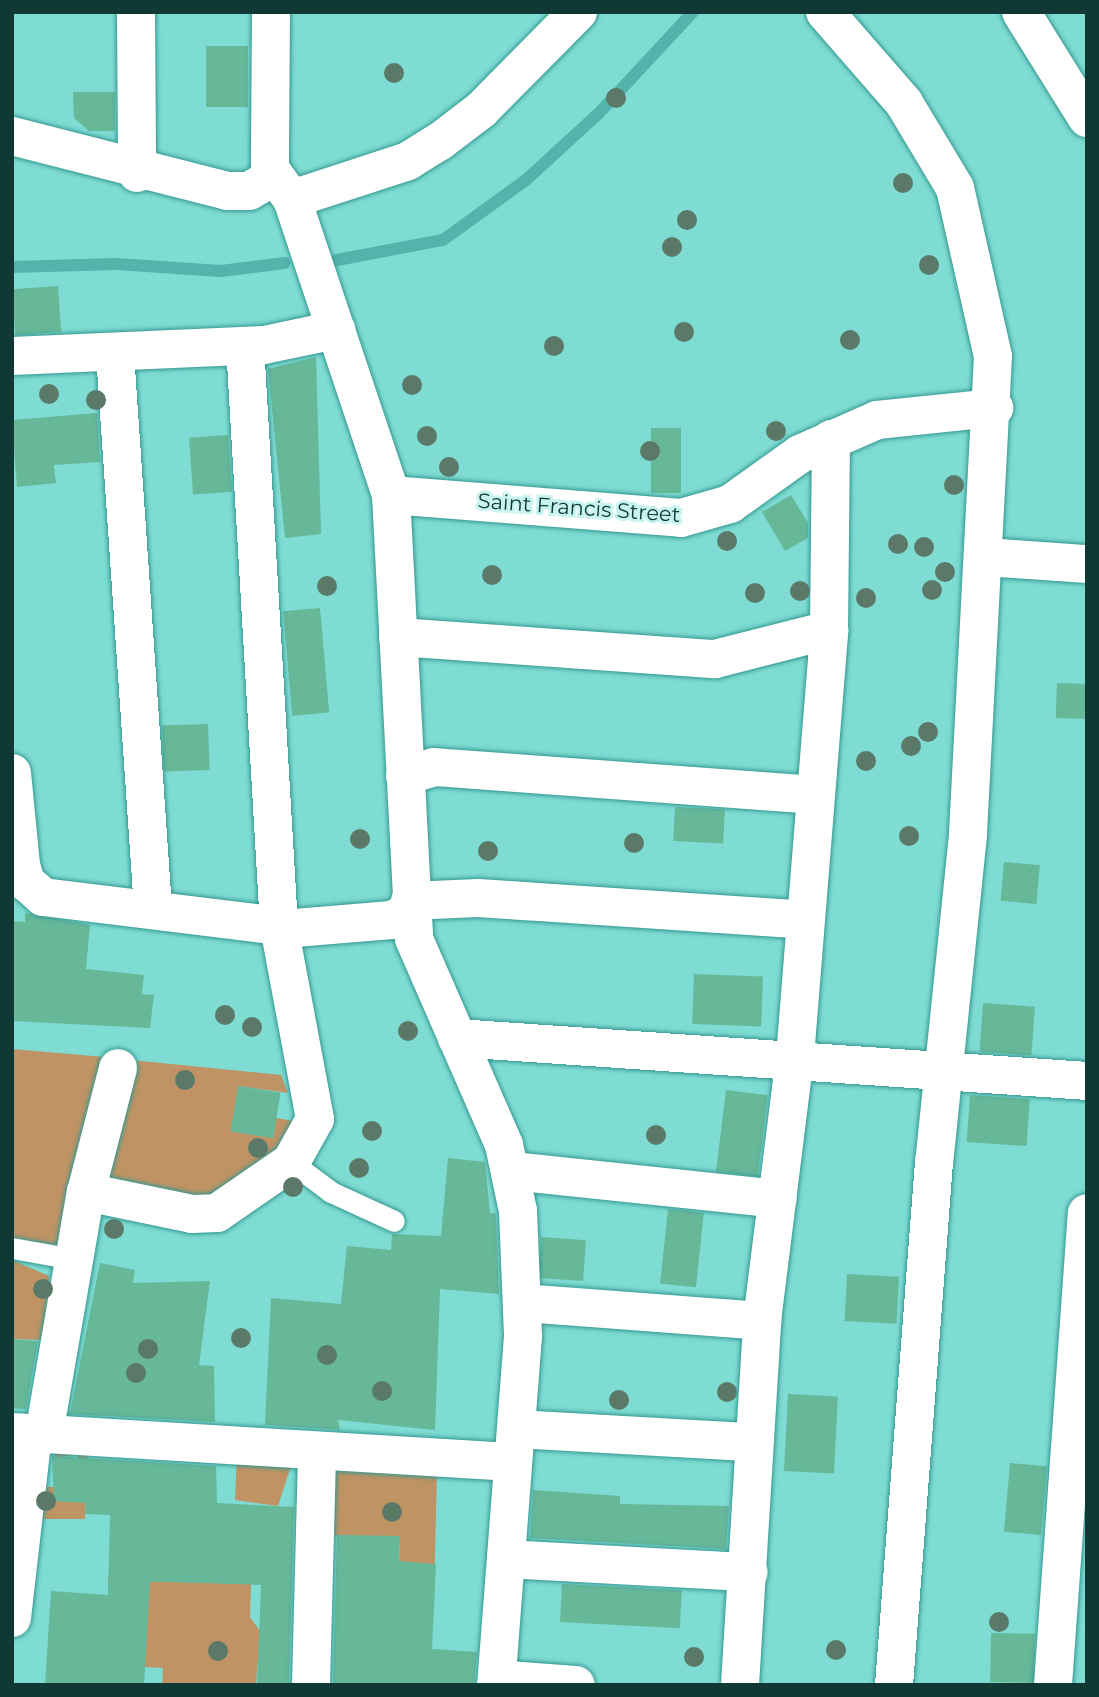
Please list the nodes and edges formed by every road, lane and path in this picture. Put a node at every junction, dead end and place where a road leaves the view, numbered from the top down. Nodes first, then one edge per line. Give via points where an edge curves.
1 (136, 12) edge
2 (271, 12) edge
3 (578, 12) edge
4 (842, 18) edge
5 (1036, 18) edge
6 (1087, 118) edge
7 (12, 136) edge
8 (137, 173) junction
9 (283, 188) junction
10 (336, 330) junction
11 (245, 346) junction
12 (115, 354) junction
13 (12, 356) edge
14 (994, 408) junction
15 (831, 439) junction
16 (391, 495) junction
17 (986, 557) junction
18 (1087, 564) edge
19 (829, 630) junction
20 (398, 637) junction
21 (12, 773) edge
22 (405, 776) junction
23 (814, 795) junction
24 (410, 906) junction
25 (153, 909) junction
26 (805, 920) junction
27 (279, 926) junction
28 (457, 1038) junction
29 (795, 1057) junction
30 (118, 1068) dead end
31 (943, 1069) junction
32 (1087, 1080) edge
33 (291, 1162) junction
34 (512, 1171) junction
35 (86, 1192) junction
36 (778, 1199) junction
37 (1087, 1216) edge
38 (394, 1222) dead end
39 (12, 1248) edge
40 (74, 1259) junction
41 (524, 1303) junction
42 (762, 1321) junction
43 (1082, 1346) edge
44 (30, 1433) edge
45 (752, 1442) junction
46 (515, 1446) junction
47 (317, 1453) junction
48 (1078, 1473) edge
49 (506, 1559) junction
50 (749, 1572) junction
51 (1073, 1601) edge
52 (12, 1618) edge
53 (497, 1682) edge
54 (310, 1685) edge
55 (576, 1685) edge
56 (740, 1685) edge
57 (894, 1685) edge
58 (1053, 1685) edge

1 - 8 street
2 - 9 street
3 - 9 street via 481,110 408,161
4 - 14 street via 930,140 955,188 983,292
5 - 6 street
7 - 8 street
8 - 9 street via 227,191
9 - 10 street
10 - 11 street via 303,341
10 - 16 street
11 - 12 street
11 - 27 street
12 - 13 street
12 - 25 street
14 - 15 street, Saint Francis Street via 877,420
14 - 17 street
15 - 16 street, Saint Francis Street via 730,504 681,518
15 - 19 street
16 - 20 street
17 - 18 street
17 - 31 street via 968,835
19 - 20 street via 715,659
19 - 23 street
20 - 22 street
21 - 25 street via 18,849 33,892
22 - 23 street via 434,767
22 - 24 street
23 - 26 street
24 - 26 street via 478,898
24 - 27 street via 392,920
24 - 28 street via 425,974
25 - 27 street
26 - 29 street
27 - 33 street via 314,1094 315,1119
28 - 29 street
28 - 34 street
29 - 31 street
29 - 36 street
30 - 35 street
31 - 32 street
31 - 57 street
33 - 35 street via 217,1213 192,1214
33 - 38 lane via 331,1192
34 - 36 street
34 - 41 street
35 - 40 street
36 - 42 street
37 - 43 street
39 - 40 lane
40 - 44 street
41 - 42 street
41 - 46 street
42 - 45 street
43 - 48 street
44 - 47 street
44 - 52 street
45 - 46 street
45 - 50 street
46 - 47 street
46 - 49 street
47 - 54 street
48 - 51 street
49 - 50 street
49 - 53 street
50 - 56 street
51 - 58 street
53 - 55 street

